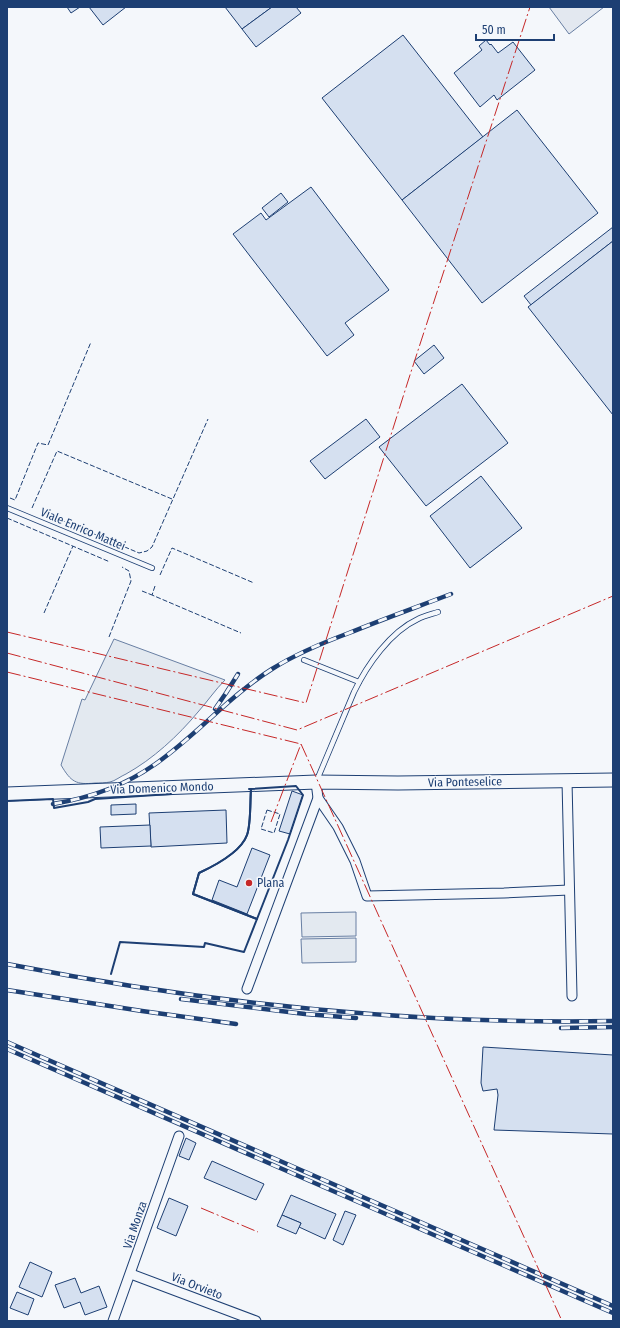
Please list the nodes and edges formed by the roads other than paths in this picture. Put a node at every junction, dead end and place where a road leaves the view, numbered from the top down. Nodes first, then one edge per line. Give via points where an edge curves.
1 (7, 508) edge
2 (152, 568) dead end
3 (438, 612) dead end
4 (304, 660) dead end
5 (359, 682) junction
6 (567, 780) junction
7 (613, 780) edge
8 (316, 782) junction
9 (7, 794) edge
10 (318, 798) junction
11 (569, 890) junction
12 (247, 989) dead end
13 (572, 996) dead end
14 (179, 1136) dead end
15 (131, 1274) junction
16 (113, 1321) edge
17 (256, 1321) edge

1 - 2 lane, Viale Enrico Mattei
3 - 5 lane via 418,619 394,636
4 - 5 lane
5 - 8 lane
6 - 7 street, Via Ponteselice
6 - 8 street, Via Ponteselice
6 - 11 street
8 - 9 street, Via Domenico Mondo
8 - 10 street
10 - 11 street via 342,833 367,896
10 - 12 street
11 - 13 street
14 - 15 street, Via Monza
15 - 16 street, Via Monza
15 - 17 street, Via Orvieto

